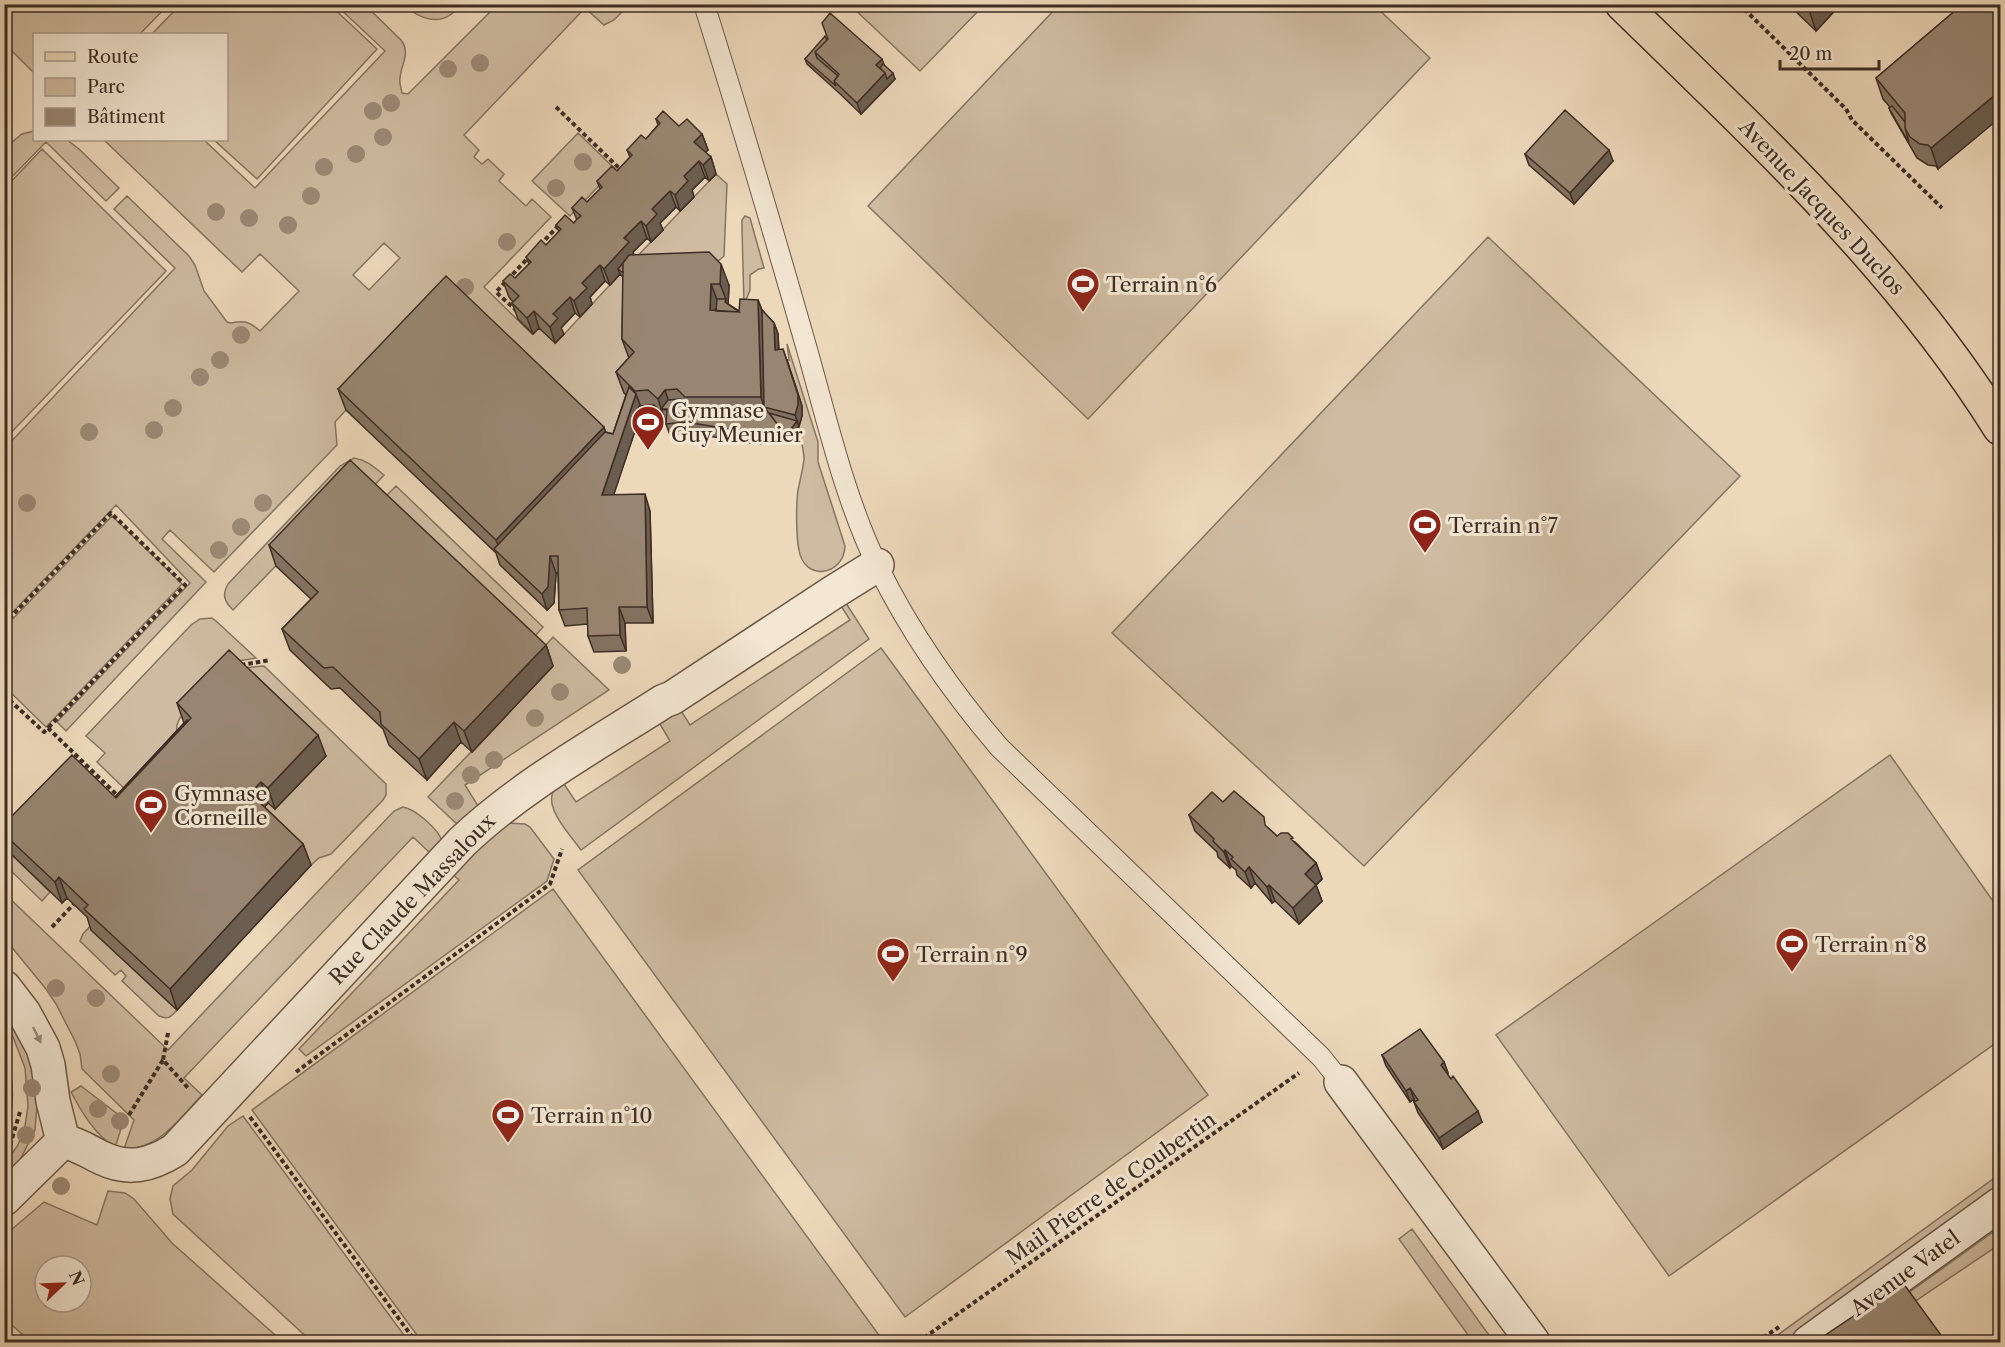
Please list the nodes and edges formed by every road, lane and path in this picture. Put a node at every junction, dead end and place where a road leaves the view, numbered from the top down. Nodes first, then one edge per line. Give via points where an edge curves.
1 (704, 4) edge
2 (1622, 4) edge
3 (1739, 4) edge
4 (556, 107) dead end
5 (614, 177) edge
6 (1942, 208) dead end
7 (564, 219) edge
8 (519, 314) edge
9 (2001, 428) edge
10 (877, 566) junction
11 (4, 624) edge
12 (270, 660) dead end
13 (236, 666) edge
14 (4, 695) edge
15 (48, 728) junction
16 (121, 798) edge
17 (562, 849) dead end
18 (74, 904) edge
19 (52, 927) dead end
20 (4, 987) edge
21 (168, 1033) dead end
22 (163, 1060) junction
23 (1331, 1070) junction
24 (293, 1074) dead end
25 (21, 1105) dead end
26 (211, 1110) junction
27 (247, 1113) dead end
28 (129, 1115) dead end
29 (63, 1141) junction
30 (8, 1148) dead end
31 (4, 1199) edge
32 (2001, 1204) edge
33 (416, 1342) edge
34 (918, 1342) edge
35 (1533, 1342) edge
36 (1809, 1342) edge

1 - 10 lane via 845,480
2 - 9 main road, Avenue Jacques Duclos via 1795,174 1877,263 1929,324
3 - 6 path
4 - 5 path via 621,170
7 - 8 path via 496,292
10 - 23 lane via 932,660 999,747
10 - 26 street, Rue Claude Massaloux via 526,790 485,821
11 - 15 path via 111,513 185,585
12 - 13 path
14 - 15 path via 44,732
15 - 16 path
17 - 24 path via 550,884
18 - 19 path
20 -> 29 street via 43,1048
21 - 22 path
22 - 26 path
22 - 28 path
23 - 34 path, Mail Pierre de Coubertin
23 - 35 street
25 - 30 path
26 - 29 street, Rue Claude Massaloux via 175,1150 144,1165 118,1165
27 - 33 path
29 - 31 street
32 - 36 street, Avenue Vatel

